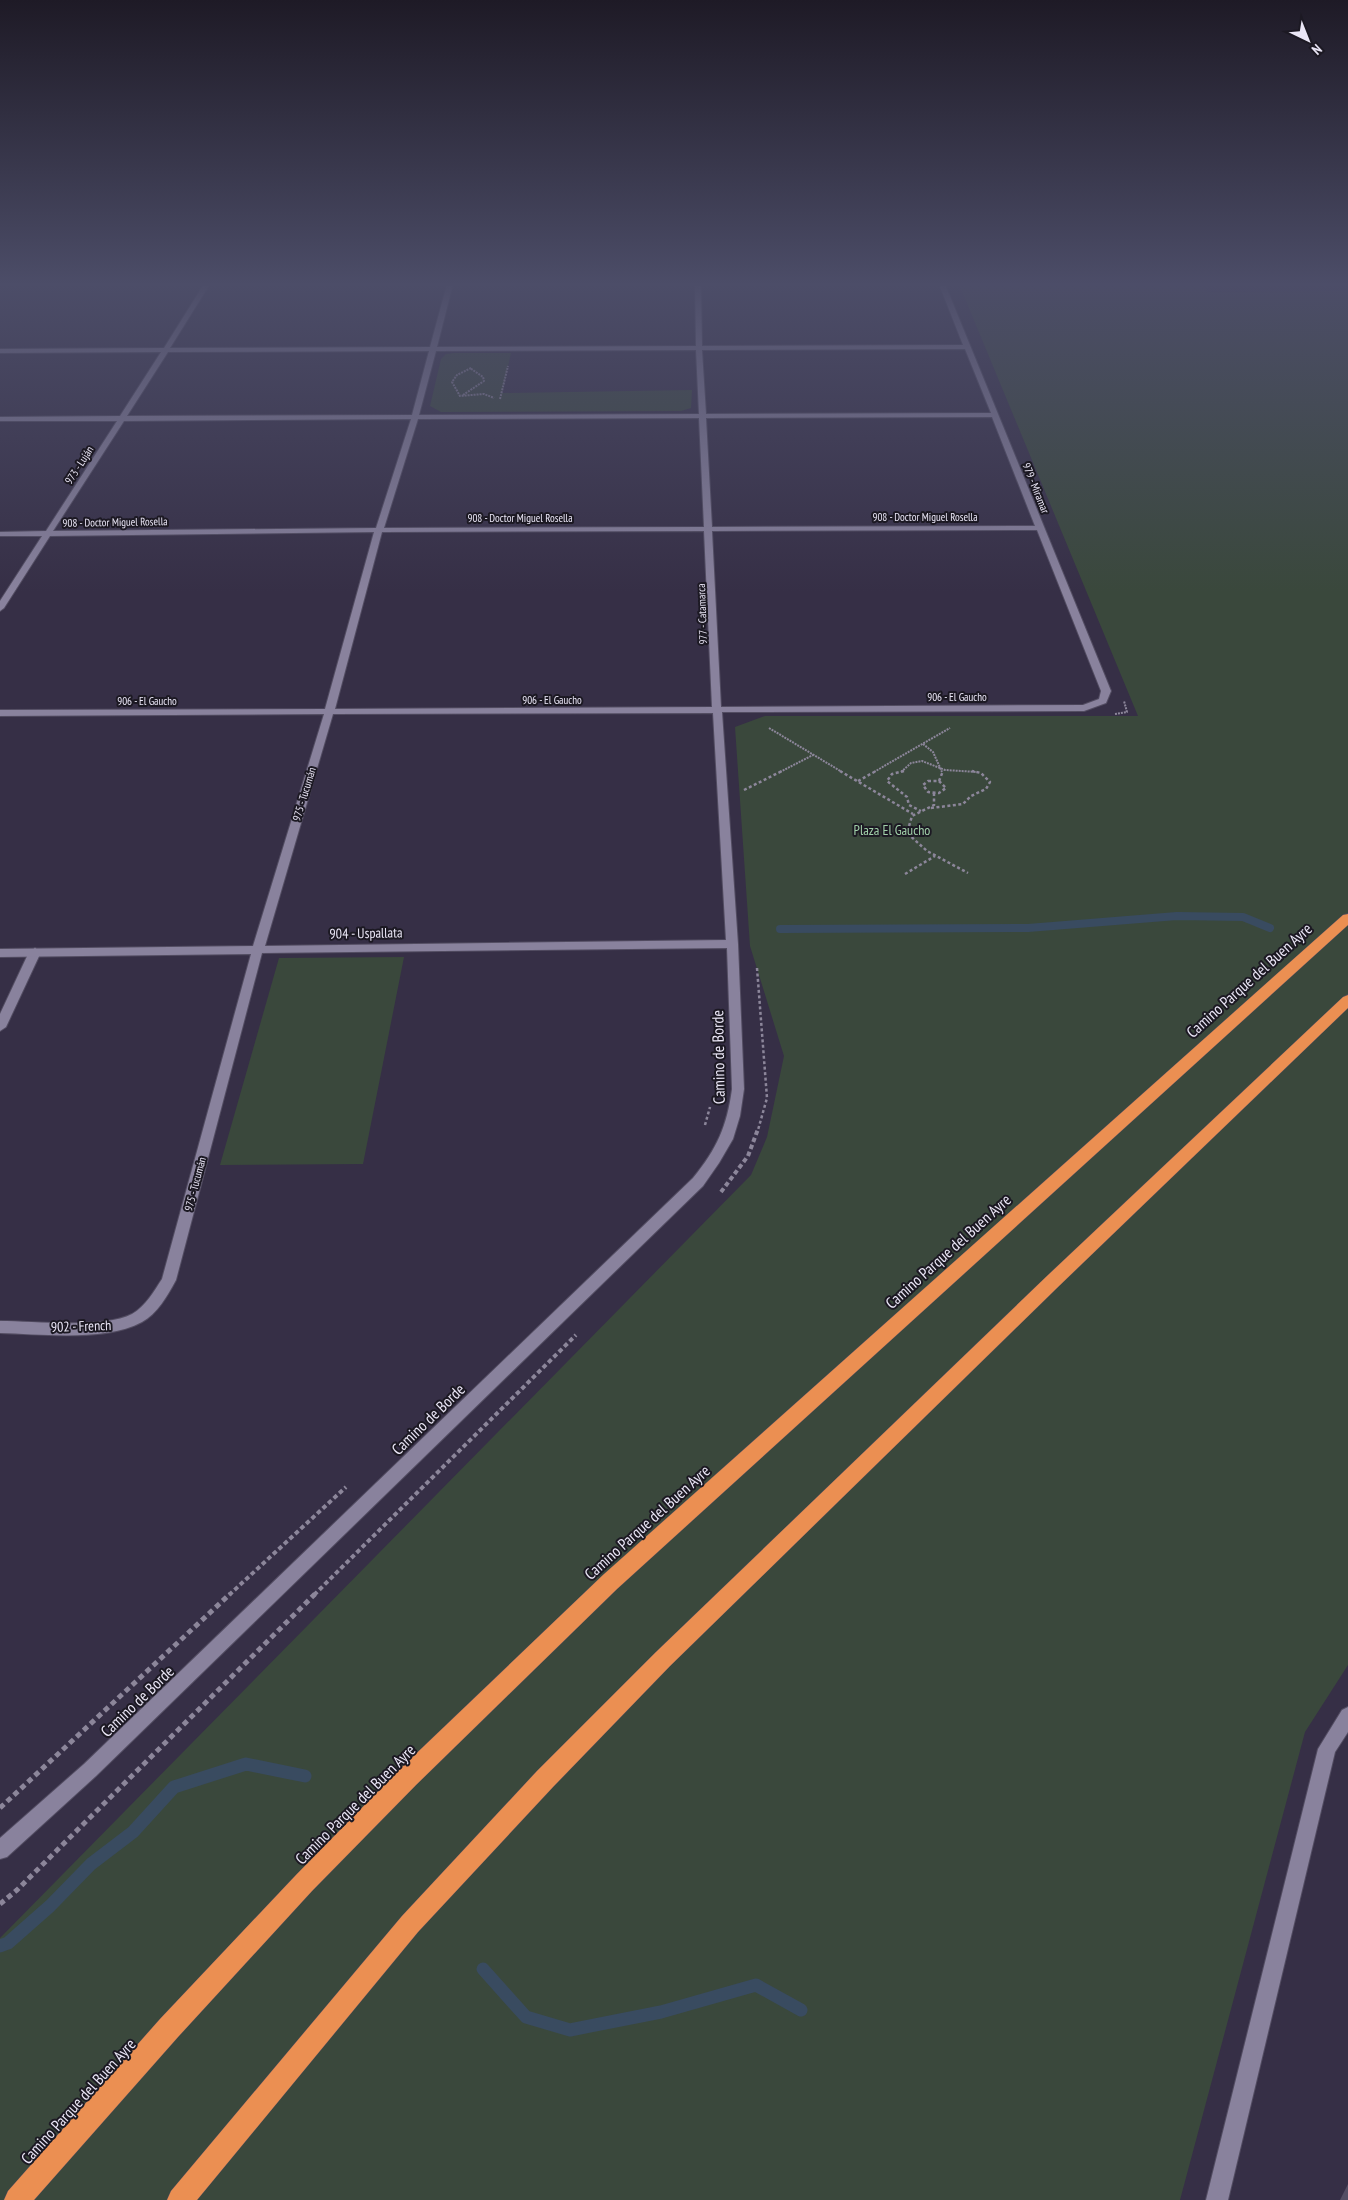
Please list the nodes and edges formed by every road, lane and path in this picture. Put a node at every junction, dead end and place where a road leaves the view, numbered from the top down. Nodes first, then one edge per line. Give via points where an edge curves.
1 (143, 387) edge
2 (423, 387) edge
3 (475, 387) edge
4 (503, 387) edge
5 (701, 387) edge
6 (982, 387) edge
7 (460, 396) dead end
8 (499, 404) dead end
9 (994, 415) junction
10 (702, 416) junction
11 (415, 418) junction
12 (0, 419) edge
13 (122, 419) junction
14 (1040, 528) junction
15 (710, 529) junction
16 (379, 530) junction
17 (0, 534) edge
18 (47, 534) junction
19 (0, 608) edge
20 (1124, 700) dead end
21 (1103, 701) joint
22 (717, 710) junction
23 (329, 712) junction
24 (0, 713) edge
25 (1108, 714) dead end
26 (956, 725) dead end
27 (766, 727) dead end
28 (923, 744) junction
29 (813, 755) junction
30 (943, 770) junction
31 (744, 780) dead end
32 (858, 781) junction
33 (939, 781) junction
34 (744, 790) junction
35 (934, 793) junction
36 (745, 800) dead end
37 (931, 808) junction
38 (921, 811) junction
39 (913, 814) junction
40 (935, 856) junction
41 (968, 873) dead end
42 (905, 874) dead end
43 (1348, 918) edge
44 (732, 944) junction
45 (258, 949) junction
46 (34, 952) junction
47 (0, 953) edge
48 (757, 959) dead end
49 (1348, 1000) edge
50 (0, 1026) edge
51 (711, 1104) dead end
52 (703, 1130) dead end
53 (714, 1198) dead end
54 (156, 1302) joint
55 (0, 1327) edge
56 (581, 1330) dead end
57 (352, 1481) dead end
58 (1348, 1716) edge
59 (0, 1808) edge
60 (0, 1850) edge
61 (0, 1904) edge
62 (17, 2200) edge
63 (180, 2200) edge
64 (1216, 2200) edge

1 - 13 street, 973 - Luján
2 - 11 street, 975 - Tucumán
3 - 7 path
4 - 8 path
5 - 10 street, 977 - Catamarca
6 - 9 street, 979 - Miramar
9 - 10 street
9 - 14 street, 979 - Miramar
10 - 11 street
10 - 15 street, 977 - Catamarca
11 - 13 street
11 - 16 street, 975 - Tucumán
12 - 13 street
13 - 18 street, 973 - Luján
14 - 15 street, 908 - Doctor Miguel Rosella
14 - 21 street, 979 - Miramar via 1106,691
15 - 16 street, 908 - Doctor Miguel Rosella
15 - 22 street, 977 - Catamarca
16 - 18 street, 908 - Doctor Miguel Rosella
16 - 23 street, 975 - Tucumán
17 - 18 street, 908 - Doctor Miguel Rosella
18 - 19 street, 973 - Luján
20 - 25 path via 1127,712
21 - 22 street, 906 - El Gaucho via 1084,708
22 - 23 street, 906 - El Gaucho
22 - 44 street, 977 - Catamarca
23 - 24 street, 906 - El Gaucho
23 - 45 street, 975 - Tucumán
26 - 28 path
27 - 29 path
28 - 30 path via 933,752
28 - 32 path
29 - 32 path
29 - 34 path
30 - 33 path
30 - 37 path via 977,772 987,778 989,785 961,806
30 - 38 path via 928,762 916,761 908,764 904,771 888,777 888,784 907,797 909,805
31 - 34 path
32 - 39 path
33 - 35 path via 946,788
33 - 35 path via 928,781 923,786
34 - 36 path
35 - 37 path via 935,803
37 - 38 path
38 - 39 path
39 - 40 path via 906,833
40 - 41 path
40 - 42 path
43 - 62 highway, Camino Parque del Buen Ayre via 610,1582 408,1777 304,1883
44 - 45 street, 904 - Uspallata
44 - 60 street, Camino de Borde via 738,1089 736,1111 727,1139 698,1182 90,1770
45 - 46 street, 904 - Uspallata
45 - 54 street, 975 - Tucumán via 169,1280
46 - 47 street, 904 - Uspallata
46 - 50 street
48 - 53 path via 767,1098 748,1156 729,1184
49 - 63 highway via 663,1659 545,1779 410,1924
51 - 52 path
54 - 55 street, 902 - French via 137,1318 112,1326
56 - 61 path
57 - 59 path
58 - 64 street via 1327,1749

